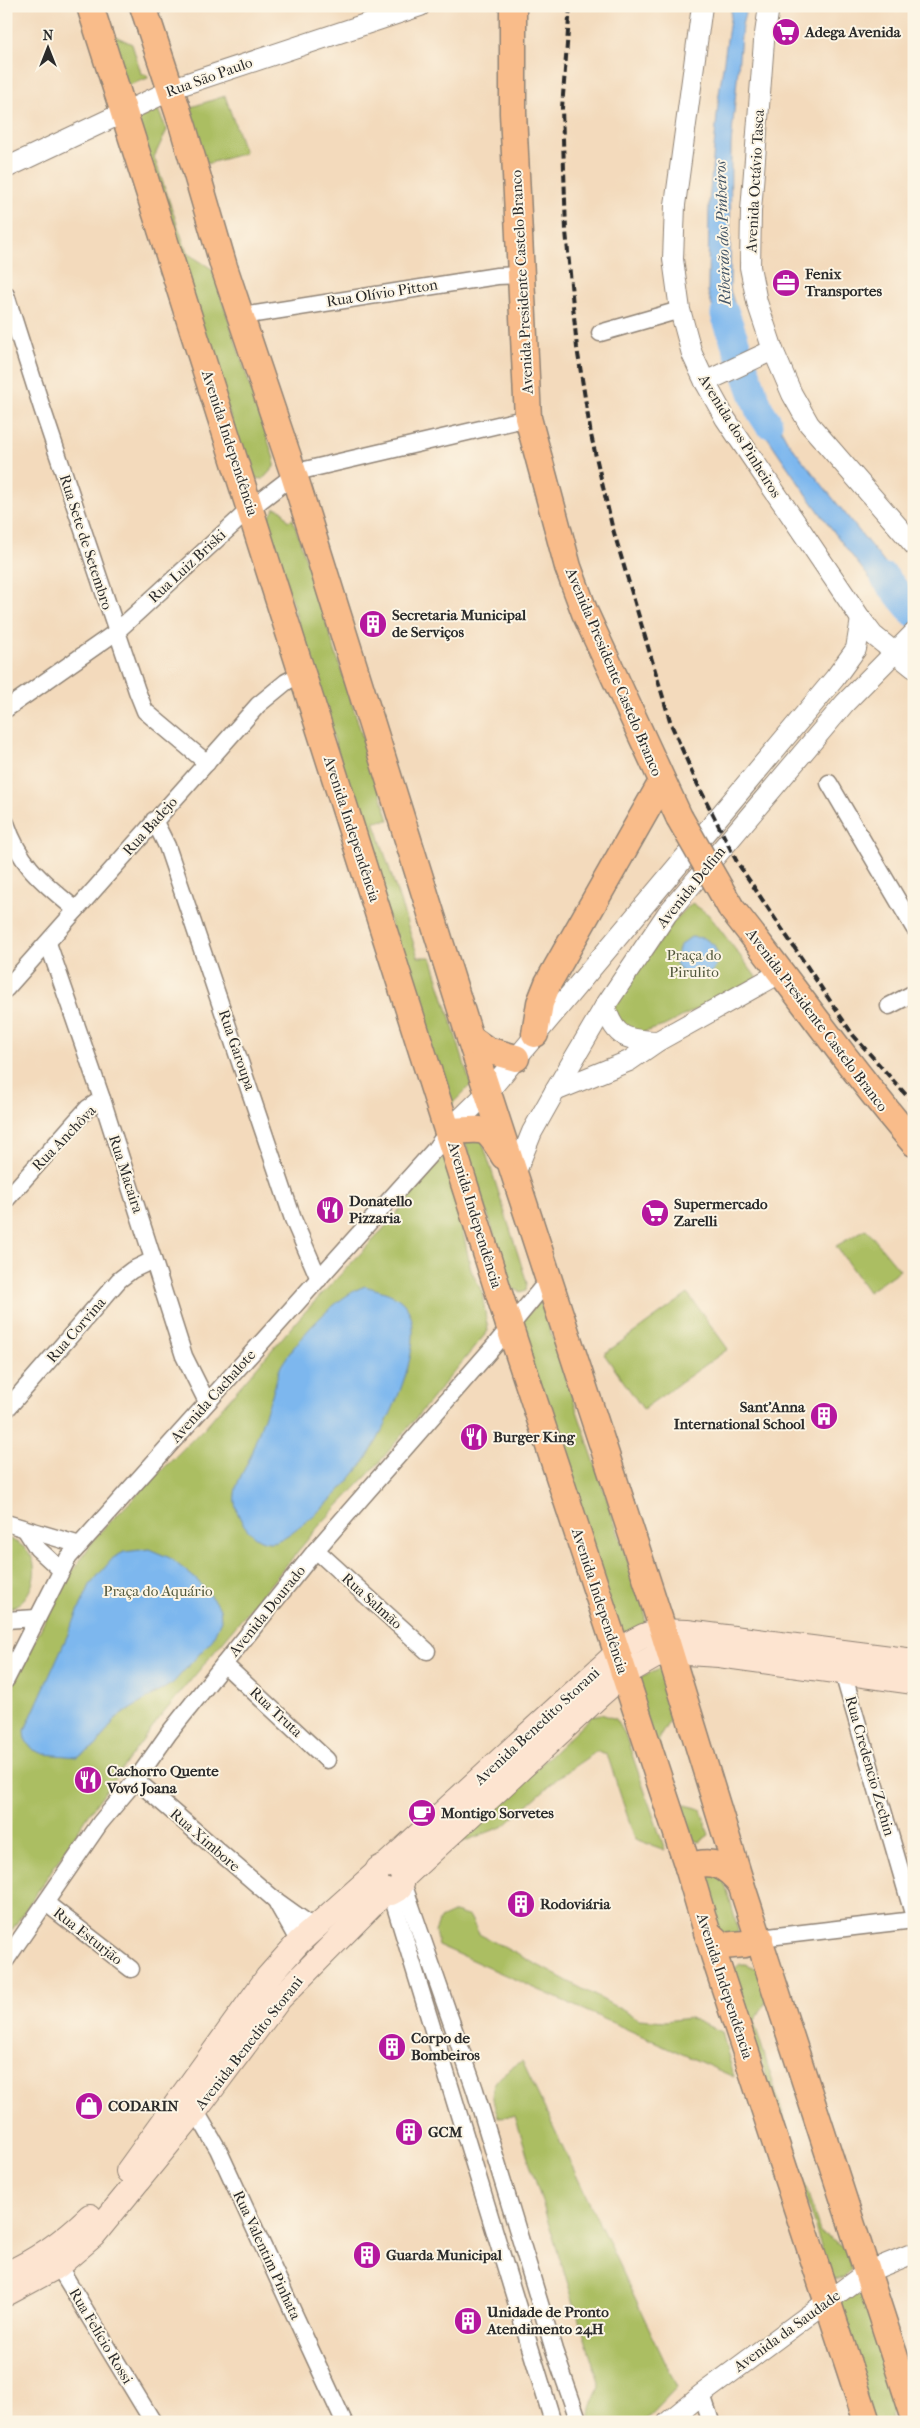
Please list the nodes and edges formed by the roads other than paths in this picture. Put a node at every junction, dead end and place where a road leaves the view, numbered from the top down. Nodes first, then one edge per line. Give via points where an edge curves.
1 (90, 6) edge
2 (143, 6) edge
3 (420, 6) edge
4 (513, 6) edge
5 (702, 6) edge
6 (769, 6) edge
7 (172, 90) junction
8 (123, 112) junction
9 (6, 168) edge
10 (522, 274) junction
11 (6, 295) edge
12 (680, 310) junction
13 (242, 316) junction
14 (600, 333) dead end
15 (773, 350) junction
16 (709, 380) junction
17 (528, 418) junction
18 (294, 475) junction
19 (251, 508) junction
20 (914, 545) edge
21 (861, 619) junction
22 (116, 632) junction
23 (911, 636) edge
24 (894, 654) junction
25 (914, 668) edge
26 (303, 673) junction
27 (6, 709) edge
28 (207, 763) junction
29 (662, 782) junction
30 (829, 783) dead end
31 (154, 820) junction
32 (6, 823) edge
33 (76, 910) junction
34 (914, 928) edge
35 (48, 944) junction
36 (782, 972) junction
37 (6, 989) edge
38 (914, 993) edge
39 (605, 1006) junction
40 (889, 1006) dead end
41 (535, 1034) junction
42 (470, 1038) junction
43 (658, 1041) junction
44 (516, 1058) junction
45 (555, 1091) junction
46 (488, 1092) junction
47 (102, 1099) junction
48 (448, 1131) junction
49 (914, 1143) edge
50 (515, 1174) junction
51 (6, 1200) edge
52 (153, 1260) junction
53 (319, 1279) junction
54 (549, 1279) junction
55 (510, 1328) junction
56 (207, 1402) junction
57 (6, 1410) edge
58 (6, 1523) edge
59 (25, 1529) junction
60 (80, 1546) junction
61 (316, 1550) junction
62 (61, 1570) junction
63 (36, 1618) junction
64 (6, 1620) edge
65 (666, 1641) junction
66 (427, 1651) dead end
67 (914, 1661) edge
68 (840, 1662) junction
69 (224, 1664) junction
70 (620, 1664) junction
71 (6, 1680) edge
72 (914, 1682) edge
73 (327, 1760) dead end
74 (136, 1780) junction
75 (688, 1867) junction
76 (391, 1881) junction
77 (741, 1884) junction
78 (46, 1903) junction
79 (914, 1919) edge
80 (707, 1932) junction
81 (307, 1936) junction
82 (760, 1938) junction
83 (6, 1960) edge
84 (130, 1969) dead end
85 (189, 2102) junction
86 (914, 2253) edge
87 (54, 2258) junction
88 (868, 2272) junction
89 (6, 2274) edge
90 (6, 2294) edge
91 (828, 2302) junction
92 (554, 2350) junction
93 (532, 2358) junction
94 (702, 2394) junction
95 (914, 2416) edge
96 (153, 2422) edge
97 (344, 2422) edge
98 (553, 2422) edge
99 (579, 2422) edge
100 (668, 2422) edge
101 (711, 2422) edge
102 (867, 2422) edge

1 - 8 main road, Avenida Independência
2 - 7 main road
3 - 7 street, Rua São Paulo
4 - 10 main road, Avenida Presidente Castelo Branco via 513,113
5 - 12 street, Avenida dos Pinheiros via 676,205 673,259
6 - 15 street, Avenida Octávio Tasca via 751,211 750,267
7 - 8 street, Rua São Paulo
7 - 13 main road via 224,267
8 - 9 street, Rua São Paulo
8 - 19 main road, Avenida Independência
10 - 13 street, Rua Olívio Pitton
10 - 17 main road, Avenida Presidente Castelo Branco
11 - 22 street, Rua Sete de Setembro
12 - 14 street
12 - 16 street, Avenida dos Pinheiros via 692,354
13 - 18 main road
15 - 16 street
15 - 20 street, Avenida Octávio Tasca via 809,424
16 - 21 street, Avenida dos Pinheiros via 726,418
17 - 18 street, Rua Luiz Briski
17 - 29 main road, Avenida Presidente Castelo Branco via 553,520 585,613
18 - 19 street, Rua Luiz Briski
18 - 42 main road
19 - 22 street, Rua Luiz Briski
19 - 26 main road, Avenida Independência
21 - 24 street, Avenida dos Pinheiros
21 - 41 street, Avenida Delfim via 856,649 849,661
22 - 27 street, Rua Luiz Briski
22 - 28 street, Rua Sete de Setembro via 145,711
23 - 24 street, Avenida Delfim
24 - 25 street, Avenida dos Pinheiros
24 - 39 street, Avenida Delfim via 845,703 667,914
26 - 28 street, Rua Badejo via 286,682 258,705
26 - 48 main road, Avenida Independência
28 - 31 street, Rua Badejo
29 - 36 main road, Avenida Presidente Castelo Branco, bridge via 731,908
29 - 41 main road via 548,983 540,1004
30 - 34 street
31 - 33 street, Rua Badejo
31 - 53 street, Rua Garoupa via 167,846 294,1220
32 - 33 street via 20,856 31,871
33 - 35 street, Rua Badejo
35 - 37 street, Rua Badejo
35 - 47 street, Rua Macaira
36 - 43 street
36 - 49 main road, Avenida Presidente Castelo Branco via 886,1111
38 - 40 street
39 - 43 street via 608,1019 620,1034 631,1040
39 - 45 street, Avenida Delfim
41 - 44 street, Avenida Delfim
42 - 44 main road via 487,1050
42 - 46 main road
43 - 45 street via 629,1061
44 - 46 street, Avenida Delfim
45 - 50 street, Avenida Delfim via 532,1132
46 - 48 street, Avenida Delfim
46 - 50 main road
47 - 51 street, Rua Anchôva via 88,1108
47 - 52 street, Rua Macaira
48 - 50 main road via 483,1130 490,1133
48 - 53 street, Avenida Cachalote
48 - 55 main road, Avenida Independência
50 - 54 main road
52 - 56 street, Rua Macaira via 184,1356
52 - 57 street, Rua Corvina via 118,1280
53 - 56 street, Avenida Cachalote
54 - 55 street, Avenida Dourado
54 - 65 main road
55 - 61 street, Avenida Dourado
55 - 70 main road, Avenida Independência
56 - 60 street, Avenida Cachalote
58 - 59 street
59 - 60 street
59 - 62 street via 37,1548
60 - 62 street, Avenida Cachalote
61 - 66 street, Rua Salmão
61 - 69 street, Avenida Dourado
62 - 63 street, Avenida Cachalote
63 - 64 street
63 - 71 street, Avenida Cachalote
65 - 68 main road, Avenida Benedito Storani via 719,1655
65 - 70 main road, Avenida Benedito Storani via 654,1657
65 - 77 main road
67 - 68 main road, Avenida Benedito Storani
68 - 72 main road, Avenida Benedito Storani
68 - 79 street, Rua Credencio Zechin
69 - 73 street, Rua Truta
69 - 74 street, Avenida Dourado
70 - 75 main road, Avenida Independência
70 - 76 main road, Avenida Benedito Storani
74 - 78 street, Avenida Dourado via 100,1823
74 - 81 street, Rua Ximbore via 274,1899
75 - 77 main road via 703,1862 720,1864
75 - 80 main road, Avenida Independência
76 - 81 main road, Avenida Benedito Storani
76 - 85 main road, Avenida Benedito Storani via 280,1998
76 - 92 street via 475,2090
76 - 93 street
77 - 82 main road
78 - 83 street, Avenida Dourado
78 - 84 street, Rua Esturjão
79 - 82 street
80 - 82 main road via 722,1946 745,1944
80 - 91 main road, Avenida Independência
81 - 85 main road, Avenida Benedito Storani via 268,1978
82 - 88 main road
85 - 87 main road, Avenida Benedito Storani via 93,2236
85 - 97 street, Rua Valentim Pinhata via 218,2149
86 - 88 street, Avenida da Saudade
87 - 89 main road, Avenida Benedito Storani
87 - 90 main road, Avenida Benedito Storani
87 - 96 street, Rua Felício Rossi
88 - 91 street, Avenida da Saudade
88 - 95 main road
91 - 94 street, Avenida da Saudade
91 - 102 main road, Avenida Independência
92 - 93 street
92 - 99 street
93 - 98 street
94 - 100 street, Avenida da Saudade
94 - 101 street

